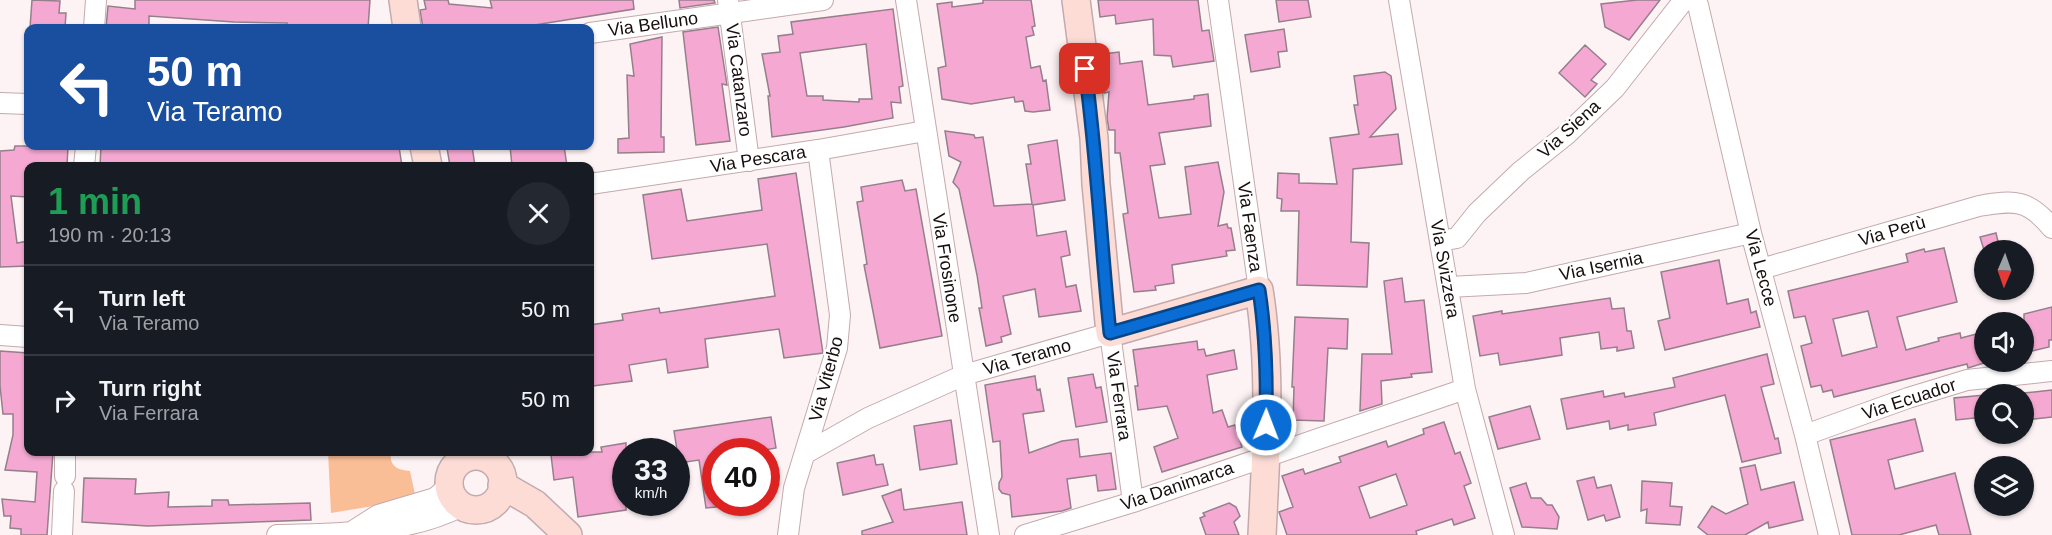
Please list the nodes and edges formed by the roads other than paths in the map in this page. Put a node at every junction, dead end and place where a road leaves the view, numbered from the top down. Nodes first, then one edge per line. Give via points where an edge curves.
1 (96, 0) edge
2 (388, 0) edge
3 (403, 0) edge
4 (823, 0) edge
5 (906, 0) edge
6 (1058, 0) edge
7 (1076, 0) edge
8 (1218, 0) edge
9 (1399, 0) edge
10 (1684, 0) edge
11 (1694, 0) edge
12 (729, 7) edge
13 (94, 24) edge
14 (391, 24) edge
15 (406, 24) edge
16 (594, 32) edge
17 (0, 103) edge
18 (24, 104) edge
19 (925, 131) junction
20 (818, 150) junction
21 (749, 161) junction
22 (594, 183) edge
23 (1096, 184) junction
24 (2052, 228) edge
25 (1751, 233) junction
26 (1440, 241) junction
27 (1761, 269) junction
28 (1449, 287) junction
29 (1259, 290) junction
30 (1110, 333) junction
31 (0, 335) edge
32 (24, 337) edge
33 (2052, 371) edge
34 (964, 375) junction
35 (1465, 388) junction
36 (1805, 435) junction
37 (806, 453) junction
38 (65, 456) edge
39 (1266, 456) junction
40 (493, 474) edge
41 (455, 477) edge
42 (1133, 501) junction
43 (326, 534) edge
44 (62, 535) edge
45 (277, 535) edge
46 (544, 535) edge
47 (568, 535) edge
48 (788, 535) edge
49 (989, 535) edge
50 (1025, 535) edge
51 (1262, 535) edge
52 (1504, 535) edge
53 (1829, 535) edge

1 - 13 street
2 - 14 street
3 - 15 street
4 - 12 street, Via Belluno
5 - 19 street, Via Frosinone
6 - 23 street, Via Ferrara via 1075,135
7 - 23 street, Via Ferrara
8 - 29 street, Via Faenza
9 - 26 street, Via Svizzera
10 - 26 street, Via Siena via 1615,88 1521,171 1457,238
11 - 25 street, Via Lecce
12 - 16 street, Via Belluno
12 - 21 street, Via Catanzaro
17 - 18 street
19 - 20 street, Via Pescara
19 - 34 street, Via Frosinone
20 - 21 street, Via Pescara
20 - 37 street, Via Viterbo via 840,315 837,348
21 - 22 street, Via Pescara
23 - 30 street, Via Ferrara
24 - 27 street, Via Perù via 2040,214 2007,201
25 - 27 street, Via Lecce
25 - 28 street, Via Isernia via 1526,283
26 - 28 street, Via Svizzera
27 - 36 street, Via Lecce
28 - 35 street, Via Svizzera
29 - 30 street, Via Teramo
29 - 39 street, Via Faenza via 1267,363
30 - 34 street, Via Teramo
30 - 42 street, Via Ferrara
31 - 32 street
33 - 36 street, Via Ecuador via 1967,380
34 - 37 street, Via Teramo via 868,418
34 - 49 street, Via Frosinone
35 - 39 street, Via Danimarca
35 - 52 street, Via Svizzera
36 - 53 street, Via Lecce
37 - 48 street, Via Viterbo via 794,488
38 - 44 street
39 - 42 street, Via Danimarca
39 - 51 street, Via Faenza
40 - 41 street via 484,457 469,457
40 - 41 street via 483,508 477,510
40 - 46 street via 516,511
40 - 47 street via 535,504
41 - 43 street via 435,498 378,515 350,533
42 - 50 street, Via Danimarca
43 - 45 street

